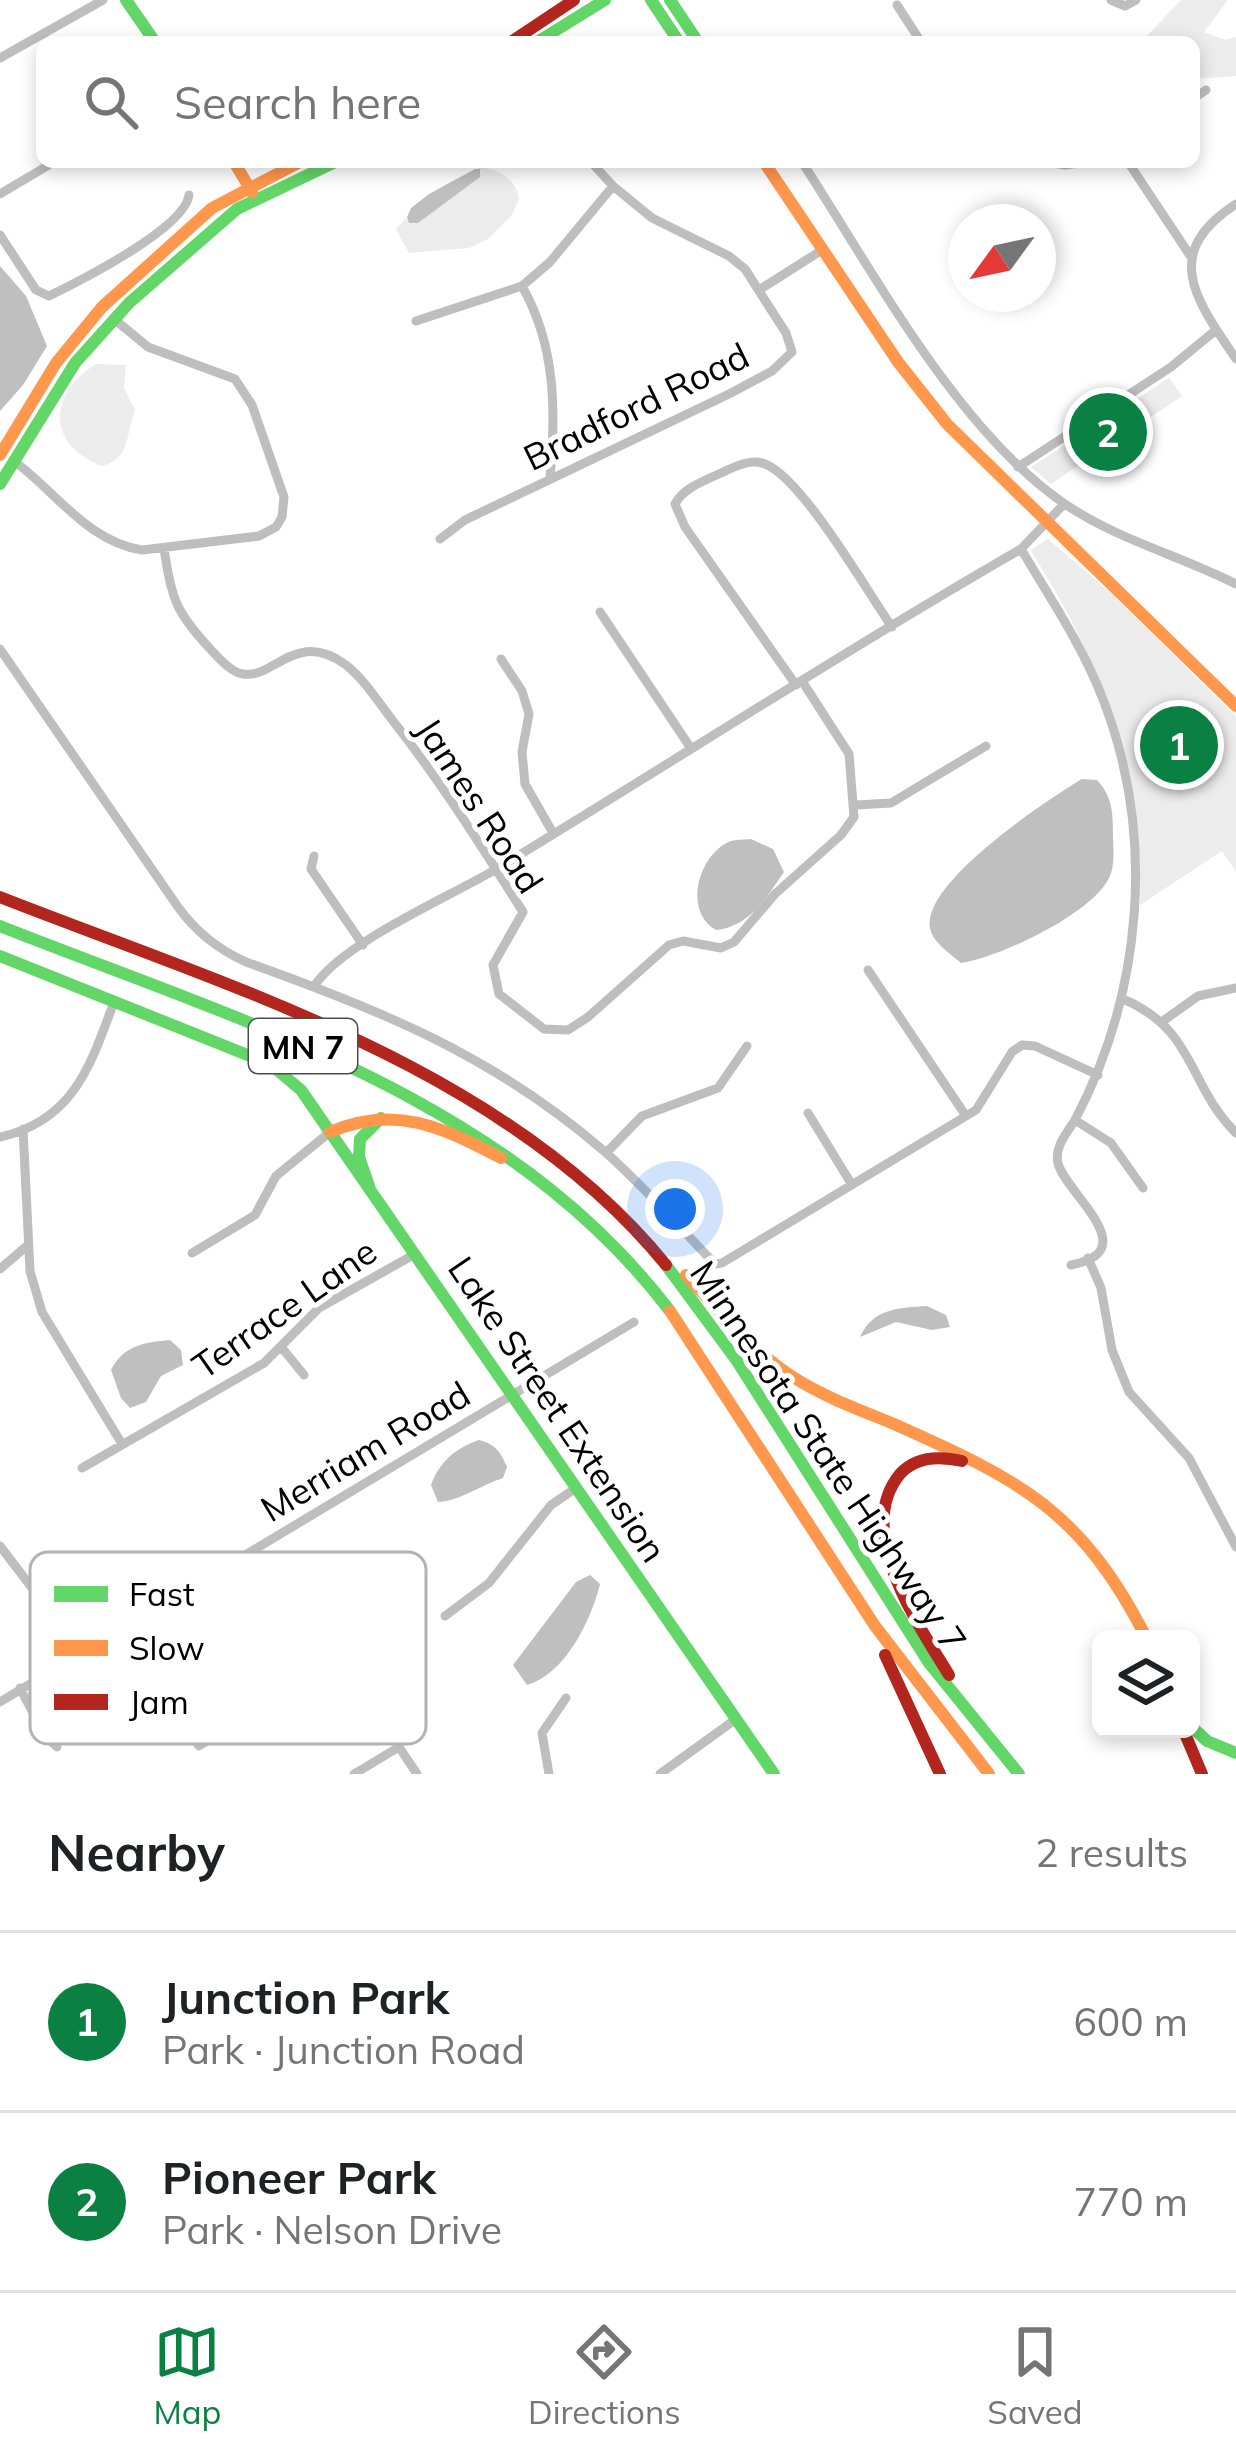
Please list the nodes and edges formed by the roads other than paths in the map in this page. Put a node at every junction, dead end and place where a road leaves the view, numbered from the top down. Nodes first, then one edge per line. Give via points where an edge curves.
1 (103, 0) edge
2 (126, 0) edge
3 (574, 0) edge
4 (646, 0) edge
5 (674, 0) edge
6 (1111, 0) edge
7 (1136, 0) edge
8 (605, 1) edge
9 (897, 5) dead end
10 (39, 36) edge
11 (151, 36) edge
12 (520, 36) edge
13 (550, 36) edge
14 (675, 36) edge
15 (697, 36) edge
16 (917, 36) edge
17 (36, 38) edge
18 (0, 58) edge
19 (1206, 90) dead end
20 (1200, 94) edge
21 (44, 168) edge
22 (238, 168) edge
23 (287, 168) edge
24 (322, 168) edge
25 (596, 168) edge
26 (770, 168) edge
27 (806, 168) edge
28 (1132, 168) edge
29 (248, 186) junction
30 (613, 186) junction
31 (0, 194) edge
32 (189, 195) dead end
33 (255, 200) junction
34 (1236, 204) edge
35 (0, 235) edge
36 (822, 250) junction
37 (1191, 257) junction
38 (522, 286) junction
39 (759, 290) junction
40 (108, 312) junction
41 (416, 321) dead end
42 (1216, 329) junction
43 (1236, 359) edge
44 (0, 455) edge
45 (14, 461) junction
46 (1018, 467) junction
47 (550, 478) junction
48 (0, 484) edge
49 (1064, 504) junction
50 (1048, 524) junction
51 (440, 539) dead end
52 (164, 548) junction
53 (1021, 548) junction
54 (1236, 584) edge
55 (600, 612) dead end
56 (892, 628) junction
57 (0, 649) edge
58 (501, 658) dead end
59 (799, 683) junction
60 (1236, 706) edge
61 (986, 746) dead end
62 (691, 748) junction
63 (856, 805) junction
64 (553, 833) junction
65 (314, 856) dead end
66 (497, 868) junction
67 (0, 897) edge
68 (0, 926) edge
69 (363, 946) junction
70 (0, 956) edge
71 (868, 970) dead end
72 (315, 986) junction
73 (1236, 988) edge
74 (1124, 999) junction
75 (114, 1002) junction
76 (1163, 1021) junction
77 (747, 1046) dead end
78 (1098, 1075) junction
79 (808, 1113) dead end
80 (391, 1116) junction
81 (966, 1116) junction
82 (1076, 1120) junction
83 (23, 1130) junction
84 (330, 1132) junction
85 (1236, 1133) edge
86 (0, 1137) edge
87 (607, 1153) junction
88 (852, 1185) junction
89 (369, 1186) junction
90 (591, 1186) junction
91 (1142, 1188) dead end
92 (573, 1206) junction
93 (28, 1244) junction
94 (192, 1253) dead end
95 (415, 1254) junction
96 (1088, 1258) junction
97 (1071, 1264) dead end
98 (0, 1269) edge
99 (634, 1322) dead end
100 (282, 1348) junction
101 (304, 1375) dead end
102 (512, 1394) junction
103 (122, 1444) junction
104 (82, 1468) dead end
105 (576, 1488) junction
106 (820, 1543) junction
107 (0, 1546) edge
108 (1236, 1547) edge
109 (249, 1552) edge
110 (30, 1585) edge
111 (445, 1616) dead end
112 (1132, 1630) edge
113 (1142, 1630) edge
114 (30, 1682) edge
115 (20, 1688) junction
116 (566, 1698) dead end
117 (0, 1702) edge
118 (30, 1707) edge
119 (736, 1719) junction
120 (1200, 1736) edge
121 (1177, 1738) edge
122 (1190, 1738) edge
123 (54, 1744) edge
124 (57, 1747) dead end
125 (1236, 1753) edge
126 (1018, 1772) edge
127 (354, 1774) edge
128 (417, 1774) edge
129 (549, 1774) edge
130 (660, 1774) edge
131 (774, 1774) edge
132 (940, 1774) edge
133 (989, 1774) edge
134 (1191, 1774) edge
135 (1202, 1774) edge

1 - 10 street
2 - 11 main road
3 - 12 main road
4 - 14 main road
5 - 15 main road
6 - 7 street
8 - 13 main road
9 - 16 street
17 - 18 street
19 - 20 street
21 - 31 street
22 - 29 main road
23 - 29 main road
24 - 33 main road
25 - 30 street, Bradford Road
26 - 36 main road
27 - 46 street via 969,412
28 - 37 street
29 - 33 main road
29 - 40 main road via 202,217
30 - 38 street
30 - 39 street, Bradford Road via 652,218 729,256
32 - 35 street via 187,207 159,232 49,296 36,290
33 - 40 main road
34 - 37 street via 1202,232
36 - 39 street
36 - 50 main road via 923,396
37 - 42 street via 1192,283
38 - 41 street
38 - 47 street via 549,350
39 - 47 street, Bradford Road via 792,344 787,360
40 - 44 main road via 56,362
40 - 45 main road
40 - 52 street via 148,346 235,379 284,497 282,518 268,533
42 - 43 street
42 - 46 street
45 - 48 main road
45 - 52 street via 104,539
46 - 49 street
47 - 51 street, Bradford Road
49 - 50 street
49 - 54 street
50 - 53 street
50 - 60 main road
52 - 66 street, James Road via 176,609 233,670 251,674 304,652 355,674
53 - 56 street
53 - 74 street via 1105,703 1129,795 1134,934
55 - 62 street
56 - 59 street
56 - 59 street via 806,502 764,463 740,465 683,492 675,504 686,527
57 - 72 street via 200,934 226,953
58 - 64 street via 527,702 524,784
59 - 62 street
59 - 63 street via 849,754
61 - 63 street via 891,803
62 - 64 street
63 - 66 street, James Road via 848,827 734,942 669,944 568,1030 544,1029 495,987 495,958 523,912
64 - 66 street
65 - 69 street via 310,869
66 - 69 street
67 - 90 main road, Minnesota State Highway 7 / MN 7 via 395,1056 492,1111
68 - 92 main road, Minnesota State Highway 7 / MN 7 via 395,1085 483,1135
69 - 72 street
70 - 75 main road
71 - 81 street
72 - 87 street via 472,1057
73 - 76 street via 1198,996
74 - 76 street
74 - 78 street
75 - 83 street via 68,1102
75 - 84 main road, Lake Street Extension via 270,1064
76 - 85 street
77 - 87 street via 718,1088 642,1116
78 - 81 street via 1022,1045
78 - 82 street
79 - 88 street
80 - 84 main road via 367,1116
80 - 89 main road via 370,1124 358,1141
80 - 92 main road via 459,1136
81 - 88 street
82 - 91 street via 1111,1143
82 - 96 street via 1057,1156 1103,1232
83 - 86 street
83 - 93 street
84 - 89 main road, Lake Street Extension
84 - 94 street via 276,1176 255,1215
87 - 88 street via 719,1264
89 - 95 main road, Lake Street Extension
90 - 113 main road via 782,1369 981,1461 1043,1501 1100,1559
90 - 126 main road, Minnesota State Highway 7 / MN 7 via 694,1300 912,1639
92 - 106 main road, Minnesota State Highway 7 / MN 7 via 677,1321
93 - 98 street
93 - 103 street via 42,1312
95 - 100 street, Terrace Lane via 332,1299
95 - 102 main road, Lake Street Extension
96 - 97 street
96 - 108 street via 1119,1371 1203,1478
99 - 102 street, Merriam Road
100 - 101 street
100 - 103 street, Terrace Lane
102 - 105 main road, Lake Street Extension
102 - 109 street, Merriam Road
103 - 104 street, Terrace Lane
105 - 111 street via 551,1505 489,1583
105 - 119 main road, Lake Street Extension
106 - 132 main road via 901,1685
106 - 133 main road, Minnesota State Highway 7 / MN 7
107 - 110 street
112 - 126 main road via 1088,1556 1020,1493 947,1458 922,1460 898,1476 884,1519 900,1587 956,1687
114 - 115 street, Merriam Road
115 - 117 street, Merriam Road
115 - 118 street
116 - 129 street via 542,1733
119 - 130 street
119 - 131 main road, Lake Street Extension
120 - 125 main road
121 - 134 main road
122 - 135 main road
123 - 124 street
127 - 128 street via 399,1747

